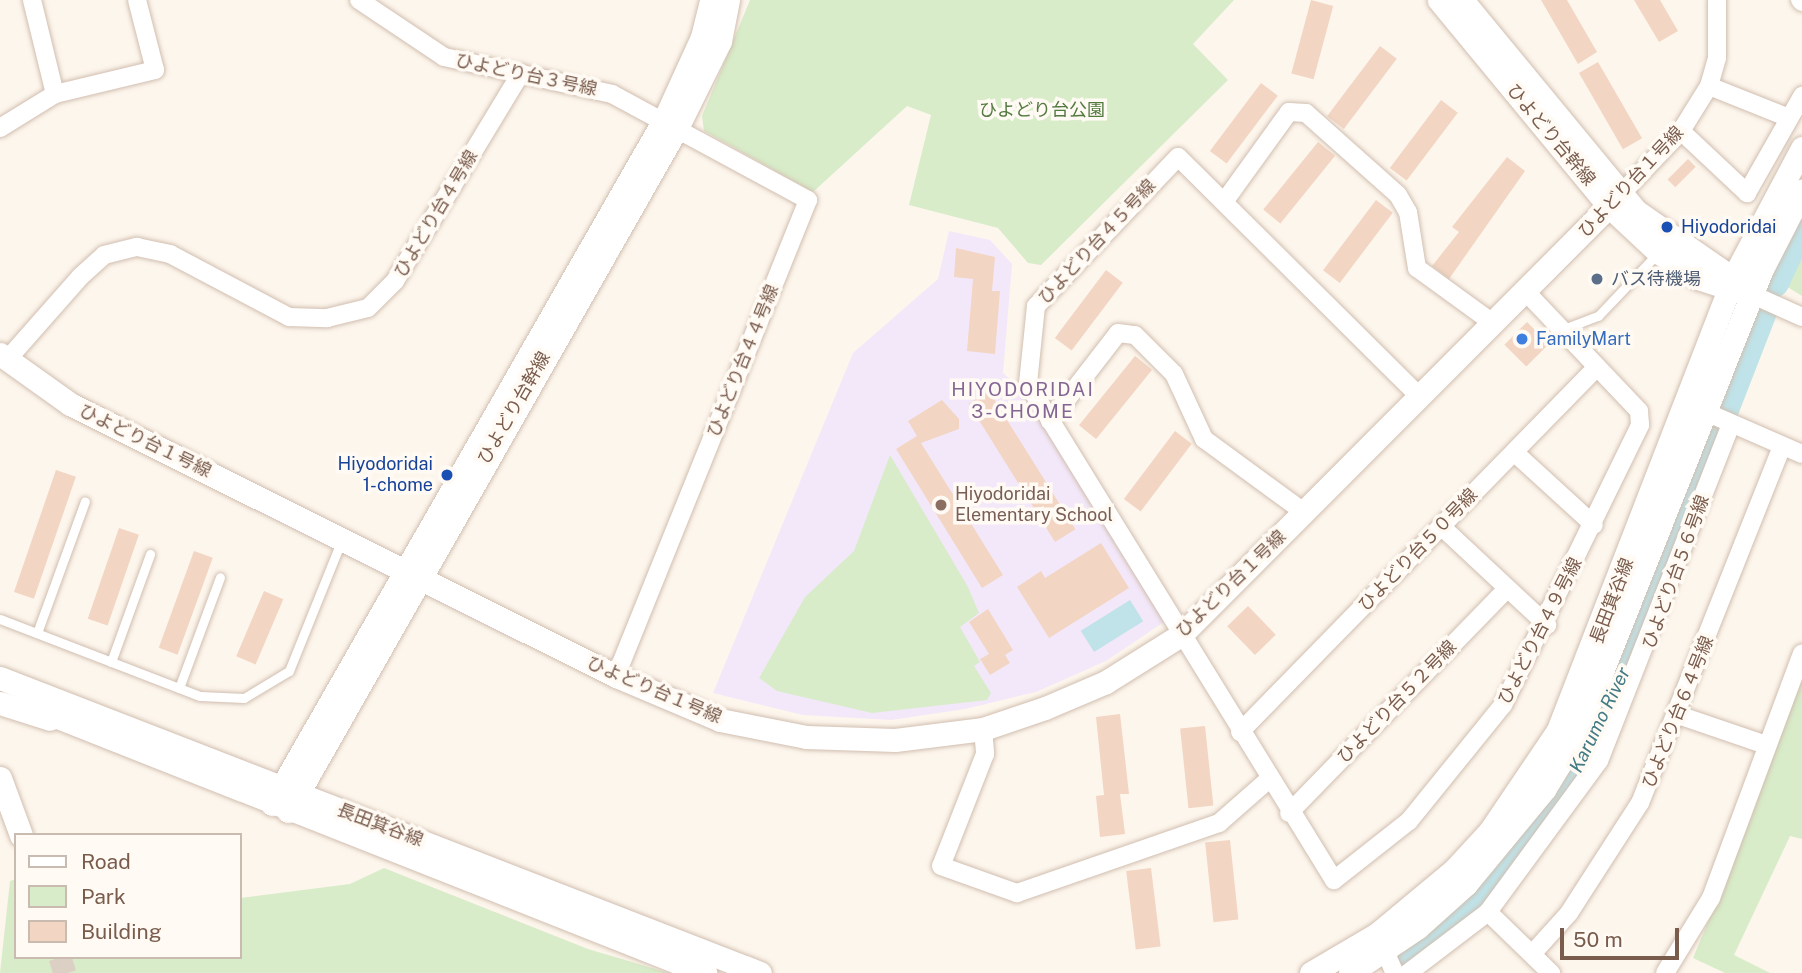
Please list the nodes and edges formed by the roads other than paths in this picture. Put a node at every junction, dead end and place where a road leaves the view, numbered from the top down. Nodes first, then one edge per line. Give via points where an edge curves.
1 (32, 0) edge
2 (137, 0) edge
3 (359, 0) edge
4 (711, 0) edge
5 (728, 0) edge
6 (1439, 0) edge
7 (1462, 0) edge
8 (1717, 0) edge
9 (521, 73) junction
10 (1709, 86) junction
11 (55, 94) junction
12 (1802, 96) edge
13 (1787, 117) junction
14 (671, 122) junction
15 (0, 128) edge
16 (1681, 131) junction
17 (1802, 148) edge
18 (1802, 191) edge
19 (1615, 200) junction
20 (1224, 202) junction
21 (1658, 253) junction
22 (1738, 287) junction
23 (1526, 292) junction
24 (1802, 317) edge
25 (1494, 324) junction
26 (1561, 330) junction
27 (3, 357) edge
28 (1596, 368) junction
29 (1421, 398) junction
30 (1706, 412) junction
31 (1051, 421) junction
32 (1731, 425) junction
33 (1782, 446) junction
34 (1514, 453) junction
35 (1802, 454) edge
36 (85, 501) dead end
37 (1305, 513) junction
38 (1594, 525) junction
39 (1442, 527) junction
40 (342, 539) junction
41 (150, 554) dead end
42 (410, 572) junction
43 (220, 577) dead end
44 (1505, 591) junction
45 (0, 619) edge
46 (1547, 625) junction
47 (37, 633) junction
48 (1181, 635) junction
49 (1802, 653) edge
50 (111, 662) junction
51 (615, 676) junction
52 (0, 678) edge
53 (179, 688) junction
54 (0, 693) edge
55 (0, 703) edge
56 (1678, 715) junction
57 (983, 729) junction
58 (1240, 732) junction
59 (99, 735) junction
60 (1766, 745) junction
61 (1268, 780) junction
62 (2, 784) edge
63 (283, 799) junction
64 (1289, 813) junction
65 (0, 825) edge
66 (20, 833) edge
67 (1488, 912) junction
68 (1381, 943) junction
69 (1532, 954) junction
70 (705, 973) edge
71 (760, 973) edge
72 (1311, 973) edge
73 (1350, 973) edge
74 (1395, 973) edge
75 (1408, 973) edge
76 (1551, 973) edge
77 (1665, 973) edge

1 - 11 street
2 - 11 street via 155,70
3 - 9 street, ひよどり台３号線 via 444,57
4 - 14 street, ひよどり台幹線
5 - 14 street, ひよどり台幹線 via 720,41
6 - 19 street, ひよどり台幹線
7 - 19 street, ひよどり台幹線
8 - 10 street, ひよどり台１号線 via 1717,58
9 - 14 street, ひよどり台３号線 via 612,94
9 - 27 street, ひよどり台４号線 via 395,281 368,308 327,318 289,317 170,254 137,247 104,255
10 - 13 street
10 - 16 street, ひよどり台１号線
11 - 15 street
12 - 13 street
13 - 16 street via 1747,193
14 - 42 street, ひよどり台幹線
14 - 51 street, ひよどり台４４号線 via 808,200
16 - 19 street, ひよどり台１号線
17 - 22 street, 長田箕谷線
18 - 22 street, 長田箕谷線
19 - 21 street, ひよどり台幹線
19 - 22 street, ひよどり台幹線
19 - 23 street, ひよどり台１号線
20 - 25 street via 1289,112 1306,113 1398,195 1408,212 1417,268
20 - 29 street, ひよどり台４５号線
20 - 31 street, ひよどり台４５号線 via 1178,157 1036,306 1028,384
21 - 22 street, ひよどり台幹線
21 - 26 lane via 1598,316
22 - 24 street
22 - 30 street, 長田箕谷線
22 - 68 street, 長田箕谷線 via 1558,730 1490,831
23 - 25 street, ひよどり台１号線
23 - 26 street, ひよどり台４９号線
25 - 29 street, ひよどり台１号線
26 - 28 street, ひよどり台４９号線
27 - 40 street, ひよどり台１号線 via 70,404
28 - 34 street, ひよどり台５０号線
28 - 38 street, ひよどり台４９号線 via 1639,411 1640,425
29 - 37 street, ひよどり台１号線
30 - 32 street
30 - 68 street, 長田箕谷線 via 1576,737 1502,845
31 - 37 street via 1118,333 1135,335 1174,374 1204,439
31 - 48 street, ひよどり台４５号線
32 - 33 street
32 - 67 street, ひよどり台５６号線 via 1599,761
33 - 35 street
33 - 56 street, ひよどり台６４号線
34 - 38 street
34 - 39 street, ひよどり台５０号線
36 - 47 lane
37 - 48 street, ひよどり台１号線
38 - 46 street, ひよどり台４９号線
39 - 44 street
39 - 58 street, ひよどり台５０号線
40 - 42 street, ひよどり台１号線
40 - 53 lane via 289,671 226,701
41 - 50 lane
42 - 51 street, ひよどり台１号線
42 - 63 street, ひよどり台幹線
43 - 53 lane
44 - 46 street
44 - 64 street, ひよどり台５２号線
45 - 47 lane
46 - 64 street, ひよどり台４９号線 via 1503,705 1454,770 1409,821 1334,880
47 - 50 lane
48 - 57 street, ひよどり台１号線 via 1106,682
48 - 58 street, ひよどり台４９号線
49 - 60 street
50 - 53 lane
51 - 57 street, ひよどり台１号線 via 720,720 806,737 895,740
52 - 63 street, 長田箕谷線
54 - 59 street, 長田箕谷線
55 - 59 street
56 - 60 street
56 - 69 street, ひよどり台６４号線 via 1618,844
57 - 61 street via 985,754 941,866 1017,893 1219,823
58 - 61 street, ひよどり台４９号線
59 - 63 street, 長田箕谷線
60 - 77 street via 1711,898
61 - 64 street, ひよどり台４９号線
62 - 65 street
62 - 66 street
63 - 70 street, 長田箕谷線
63 - 71 street, 長田箕谷線
67 - 69 street
67 - 75 street, ひよどり台５６号線
68 - 72 street, 長田箕谷線
68 - 73 street, 長田箕谷線
68 - 74 street
69 - 76 street

